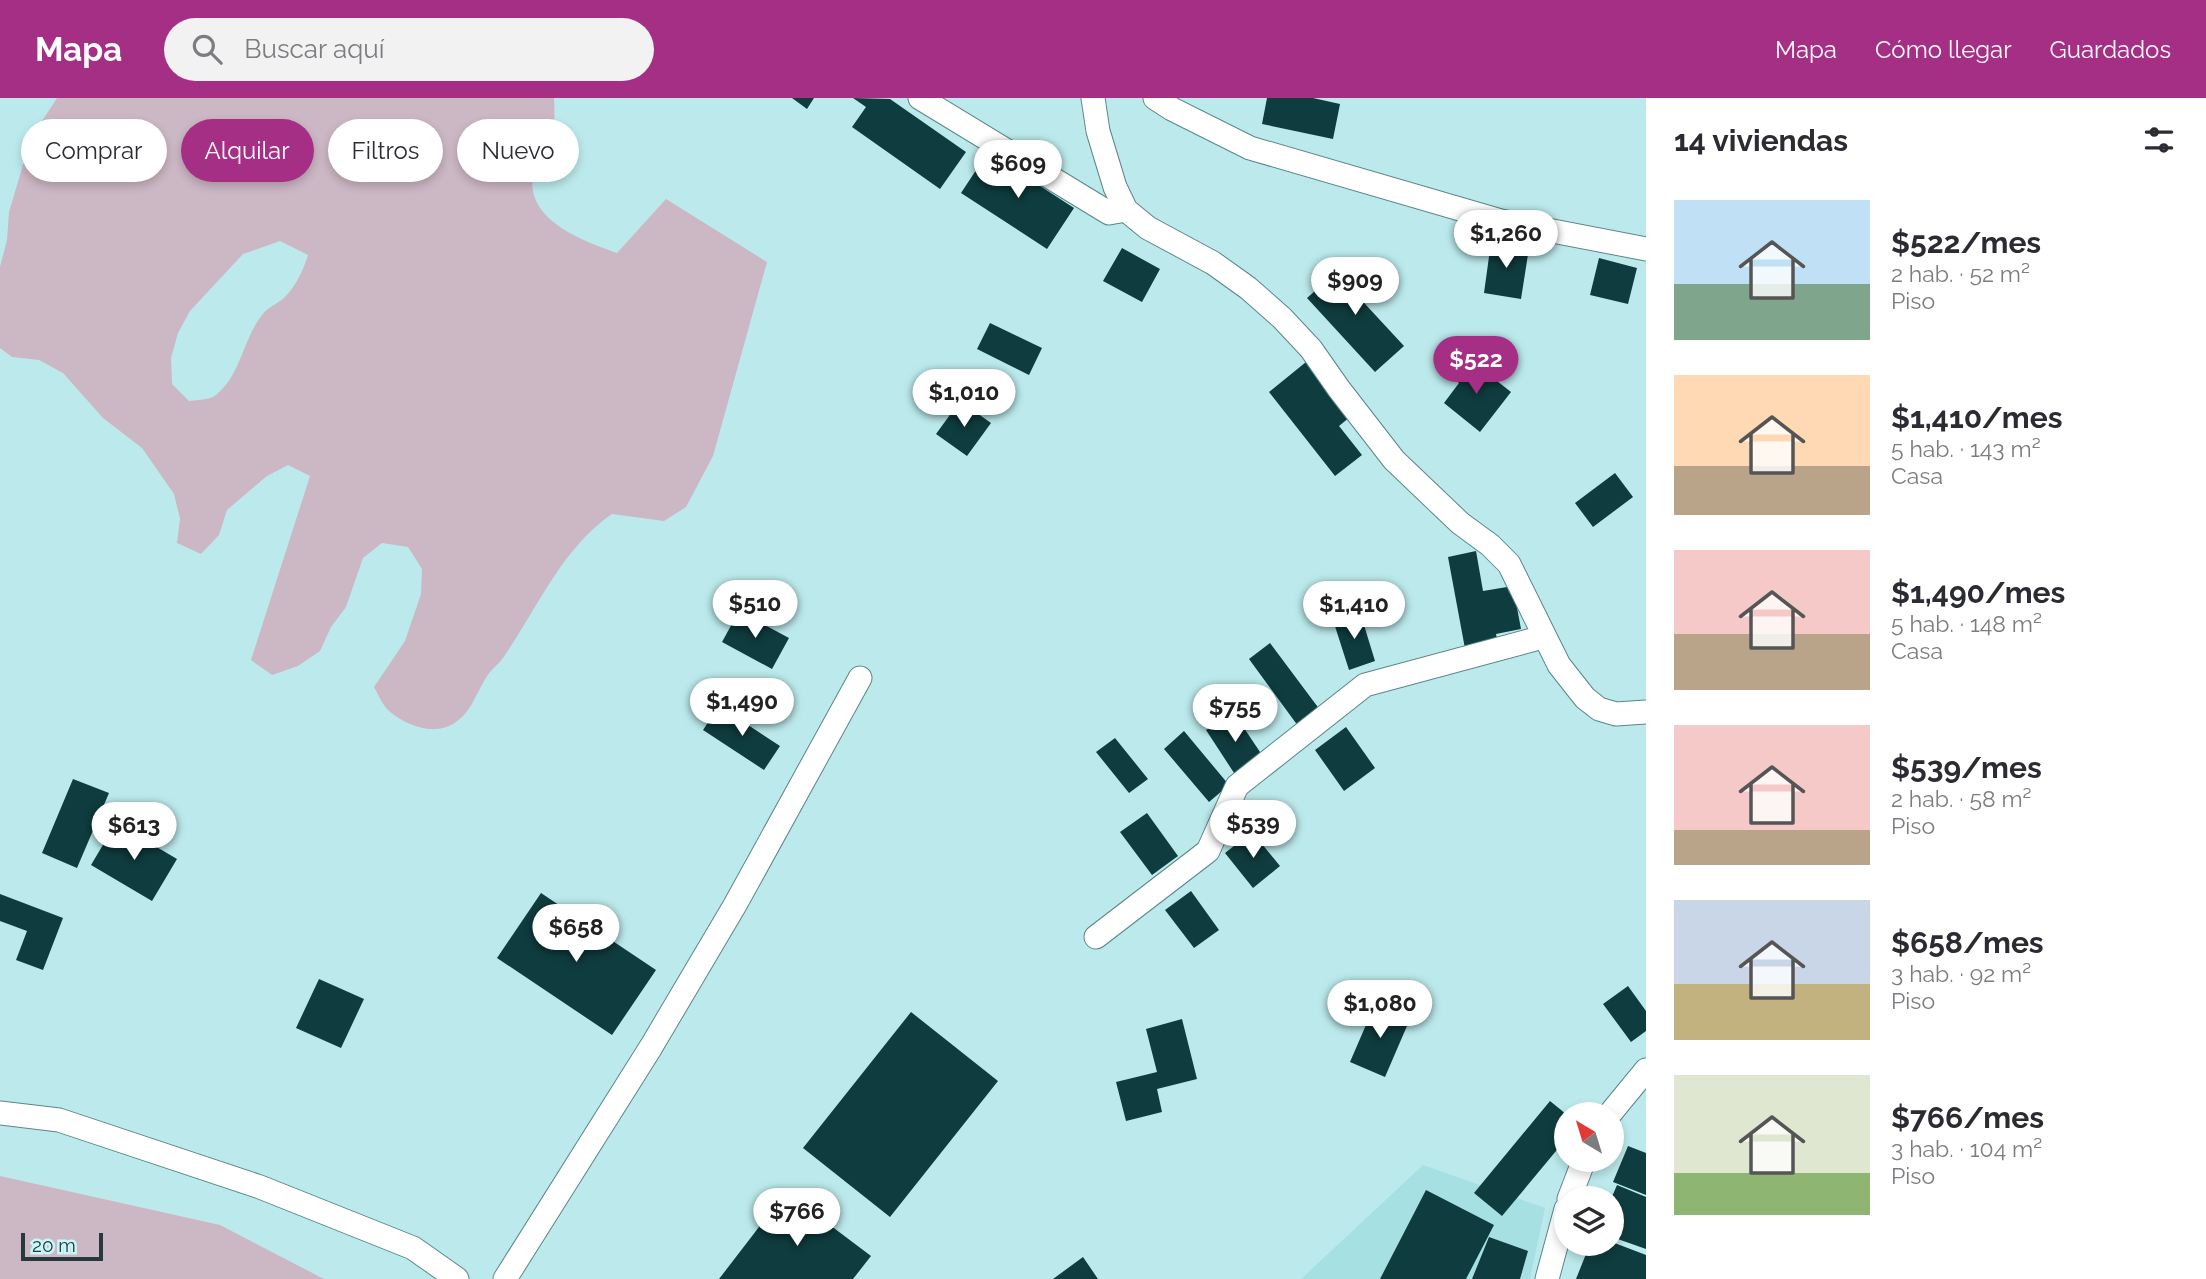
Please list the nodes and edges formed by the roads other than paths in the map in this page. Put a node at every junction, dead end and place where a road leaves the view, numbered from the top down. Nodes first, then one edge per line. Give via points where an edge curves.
1 (920, 98) edge
2 (1093, 98) edge
3 (1155, 98) edge
4 (1126, 210) junction
5 (1646, 249) edge
6 (1543, 637) junction
7 (860, 678) dead end
8 (1646, 712) edge
9 (1096, 937) dead end
10 (1646, 1070) edge
11 (1620, 1102) edge
12 (0, 1112) edge
13 (1554, 1253) edge
14 (457, 1279) edge
15 (505, 1279) edge
16 (1547, 1279) edge

1 - 4 street via 1109,212
2 - 4 street via 1098,131
3 - 5 street via 1250,148 1501,221
4 - 6 street via 1148,228 1213,263 1282,318 1311,349 1394,460 1509,564
6 - 8 street via 1559,665 1599,709 1616,714
6 - 9 street via 1365,685 1237,786 1208,851
7 - 15 street via 735,905
10 - 11 street
12 - 14 street via 59,1121 260,1187 413,1248
13 - 16 street

